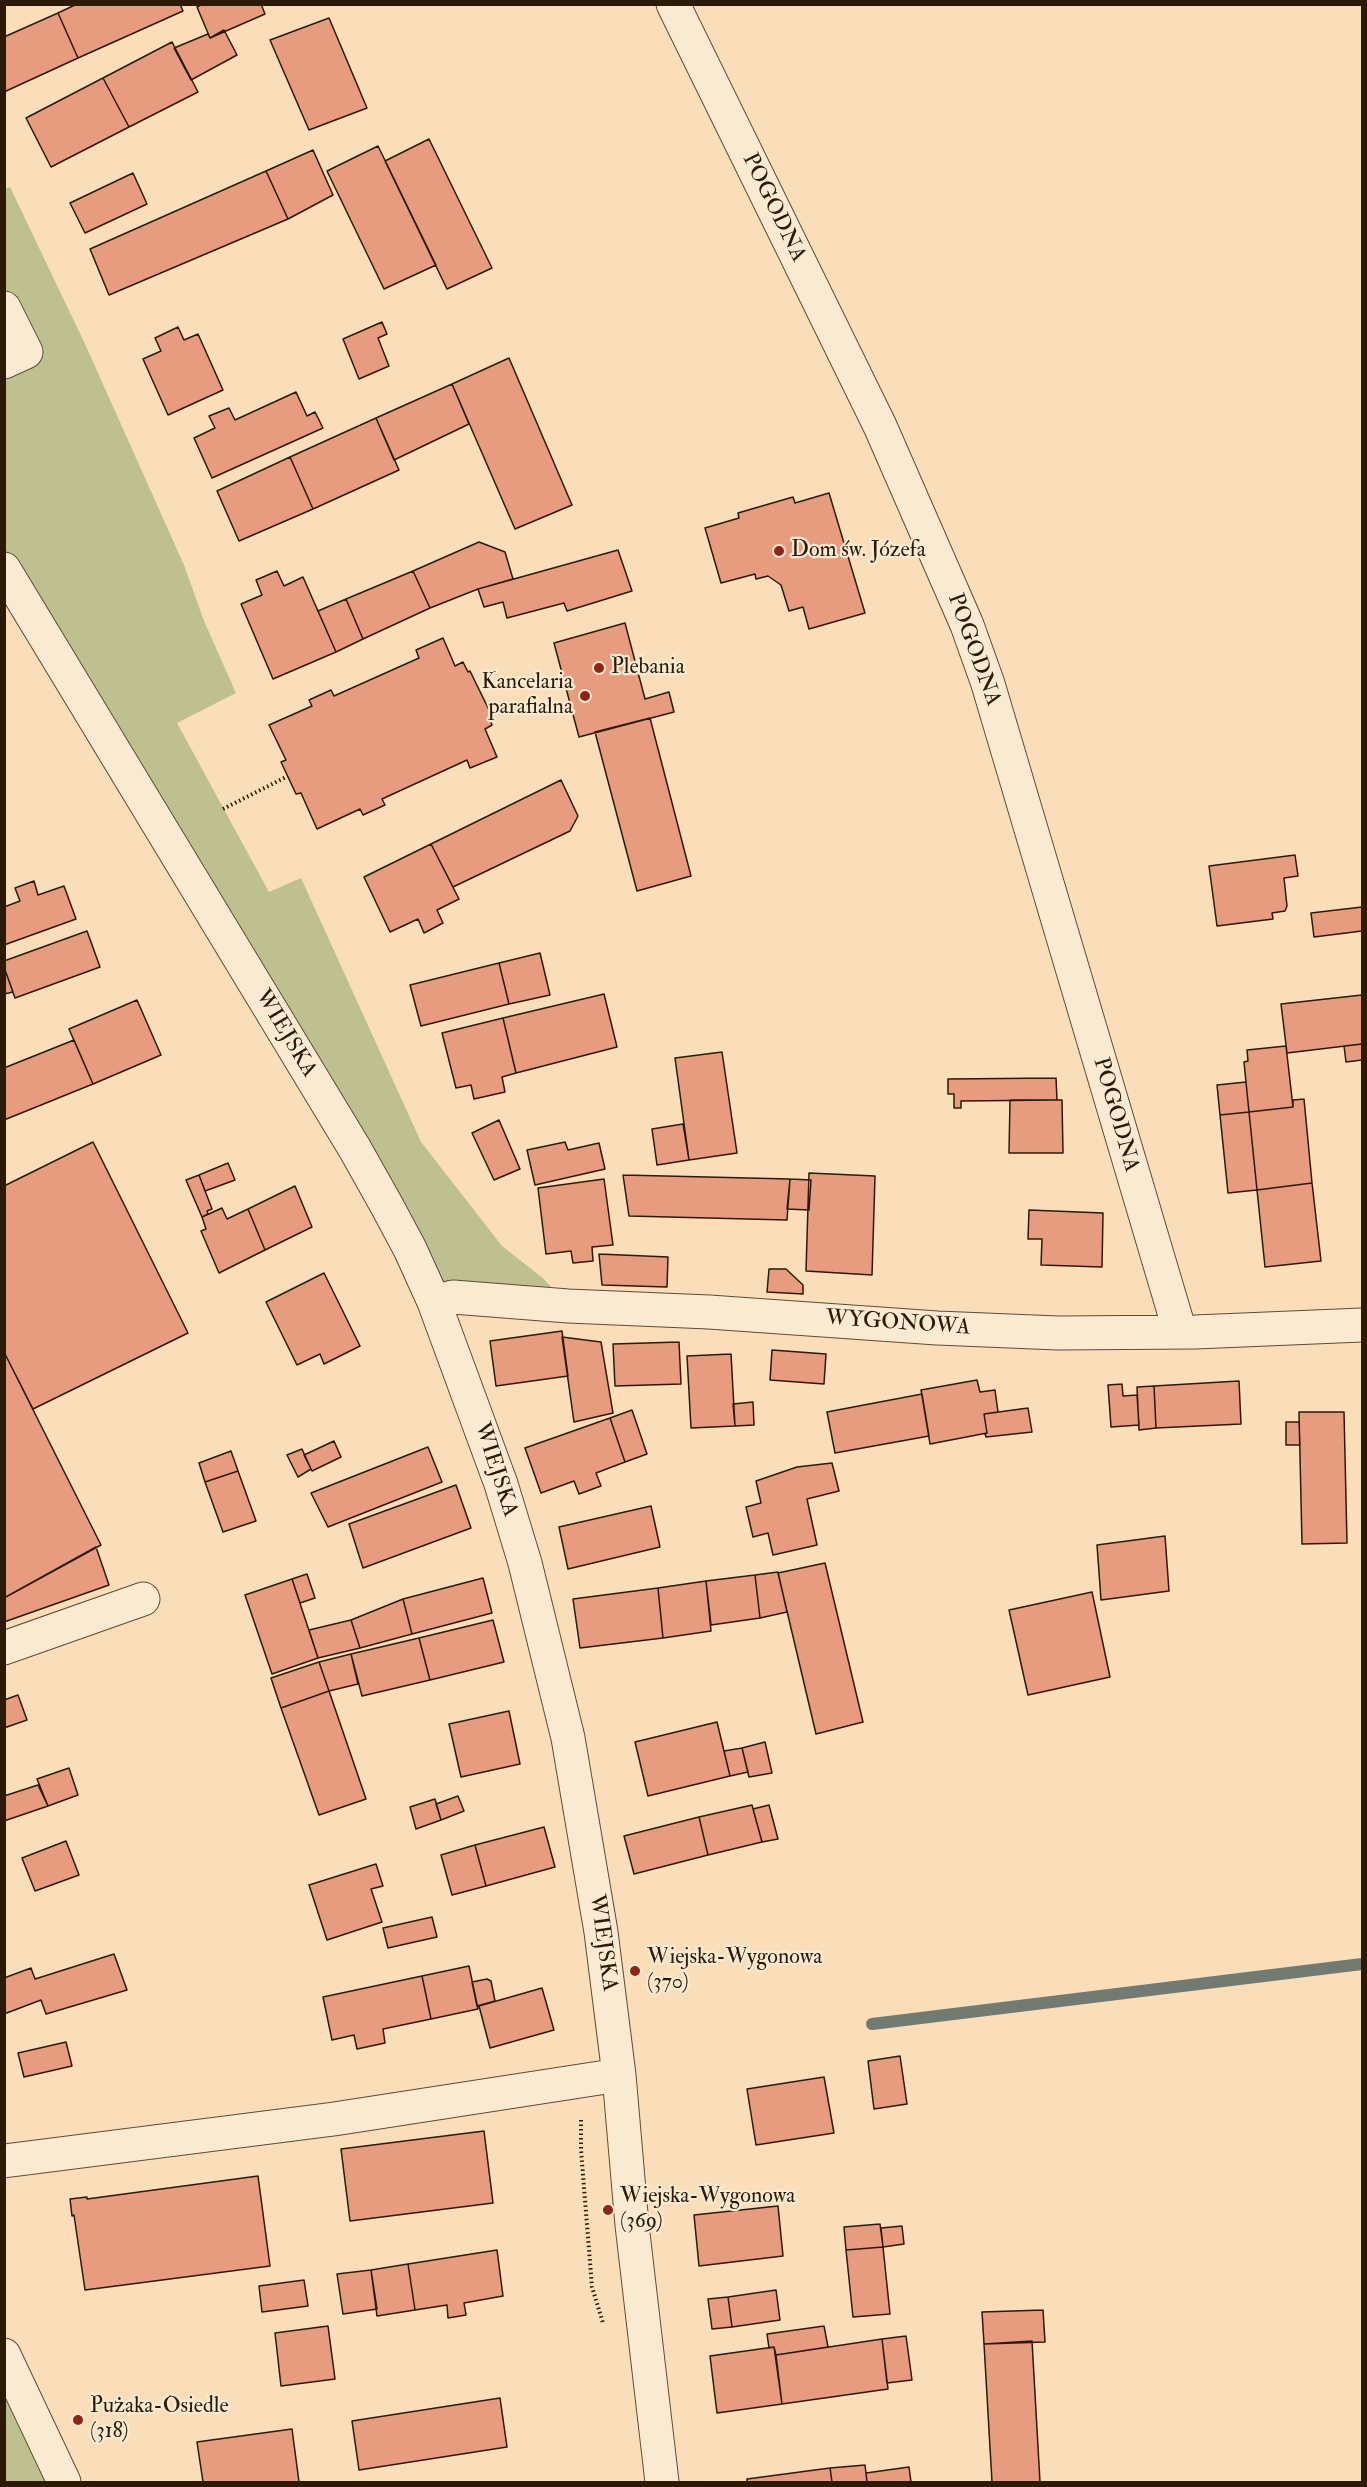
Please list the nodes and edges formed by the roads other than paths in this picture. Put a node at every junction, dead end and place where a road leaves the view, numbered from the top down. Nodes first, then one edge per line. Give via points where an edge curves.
1 (673, 4) edge
2 (4, 308) edge
3 (4, 362) edge
4 (4, 569) edge
5 (434, 1302) junction
6 (1362, 1325) edge
7 (1180, 1332) junction
8 (143, 1599) dead end
9 (4, 1648) edge
10 (619, 2075) junction
11 (4, 2161) edge
12 (4, 2355) edge
13 (64, 2482) edge
14 (662, 2482) edge

1 - 7 street, POGODNA via 880,426 967,625 988,684
2 - 3 street via 26,352
4 - 5 street, WIEJSKA via 355,1149
5 - 7 street, WYGONOWA via 453,1297 1058,1333
5 - 10 street, WIEJSKA via 501,1484 525,1563 568,1738 602,1940
6 - 7 street, WYGONOWA
8 - 9 street
10 - 11 street via 334,2119
10 - 14 street, WIEJSKA
12 - 13 street

